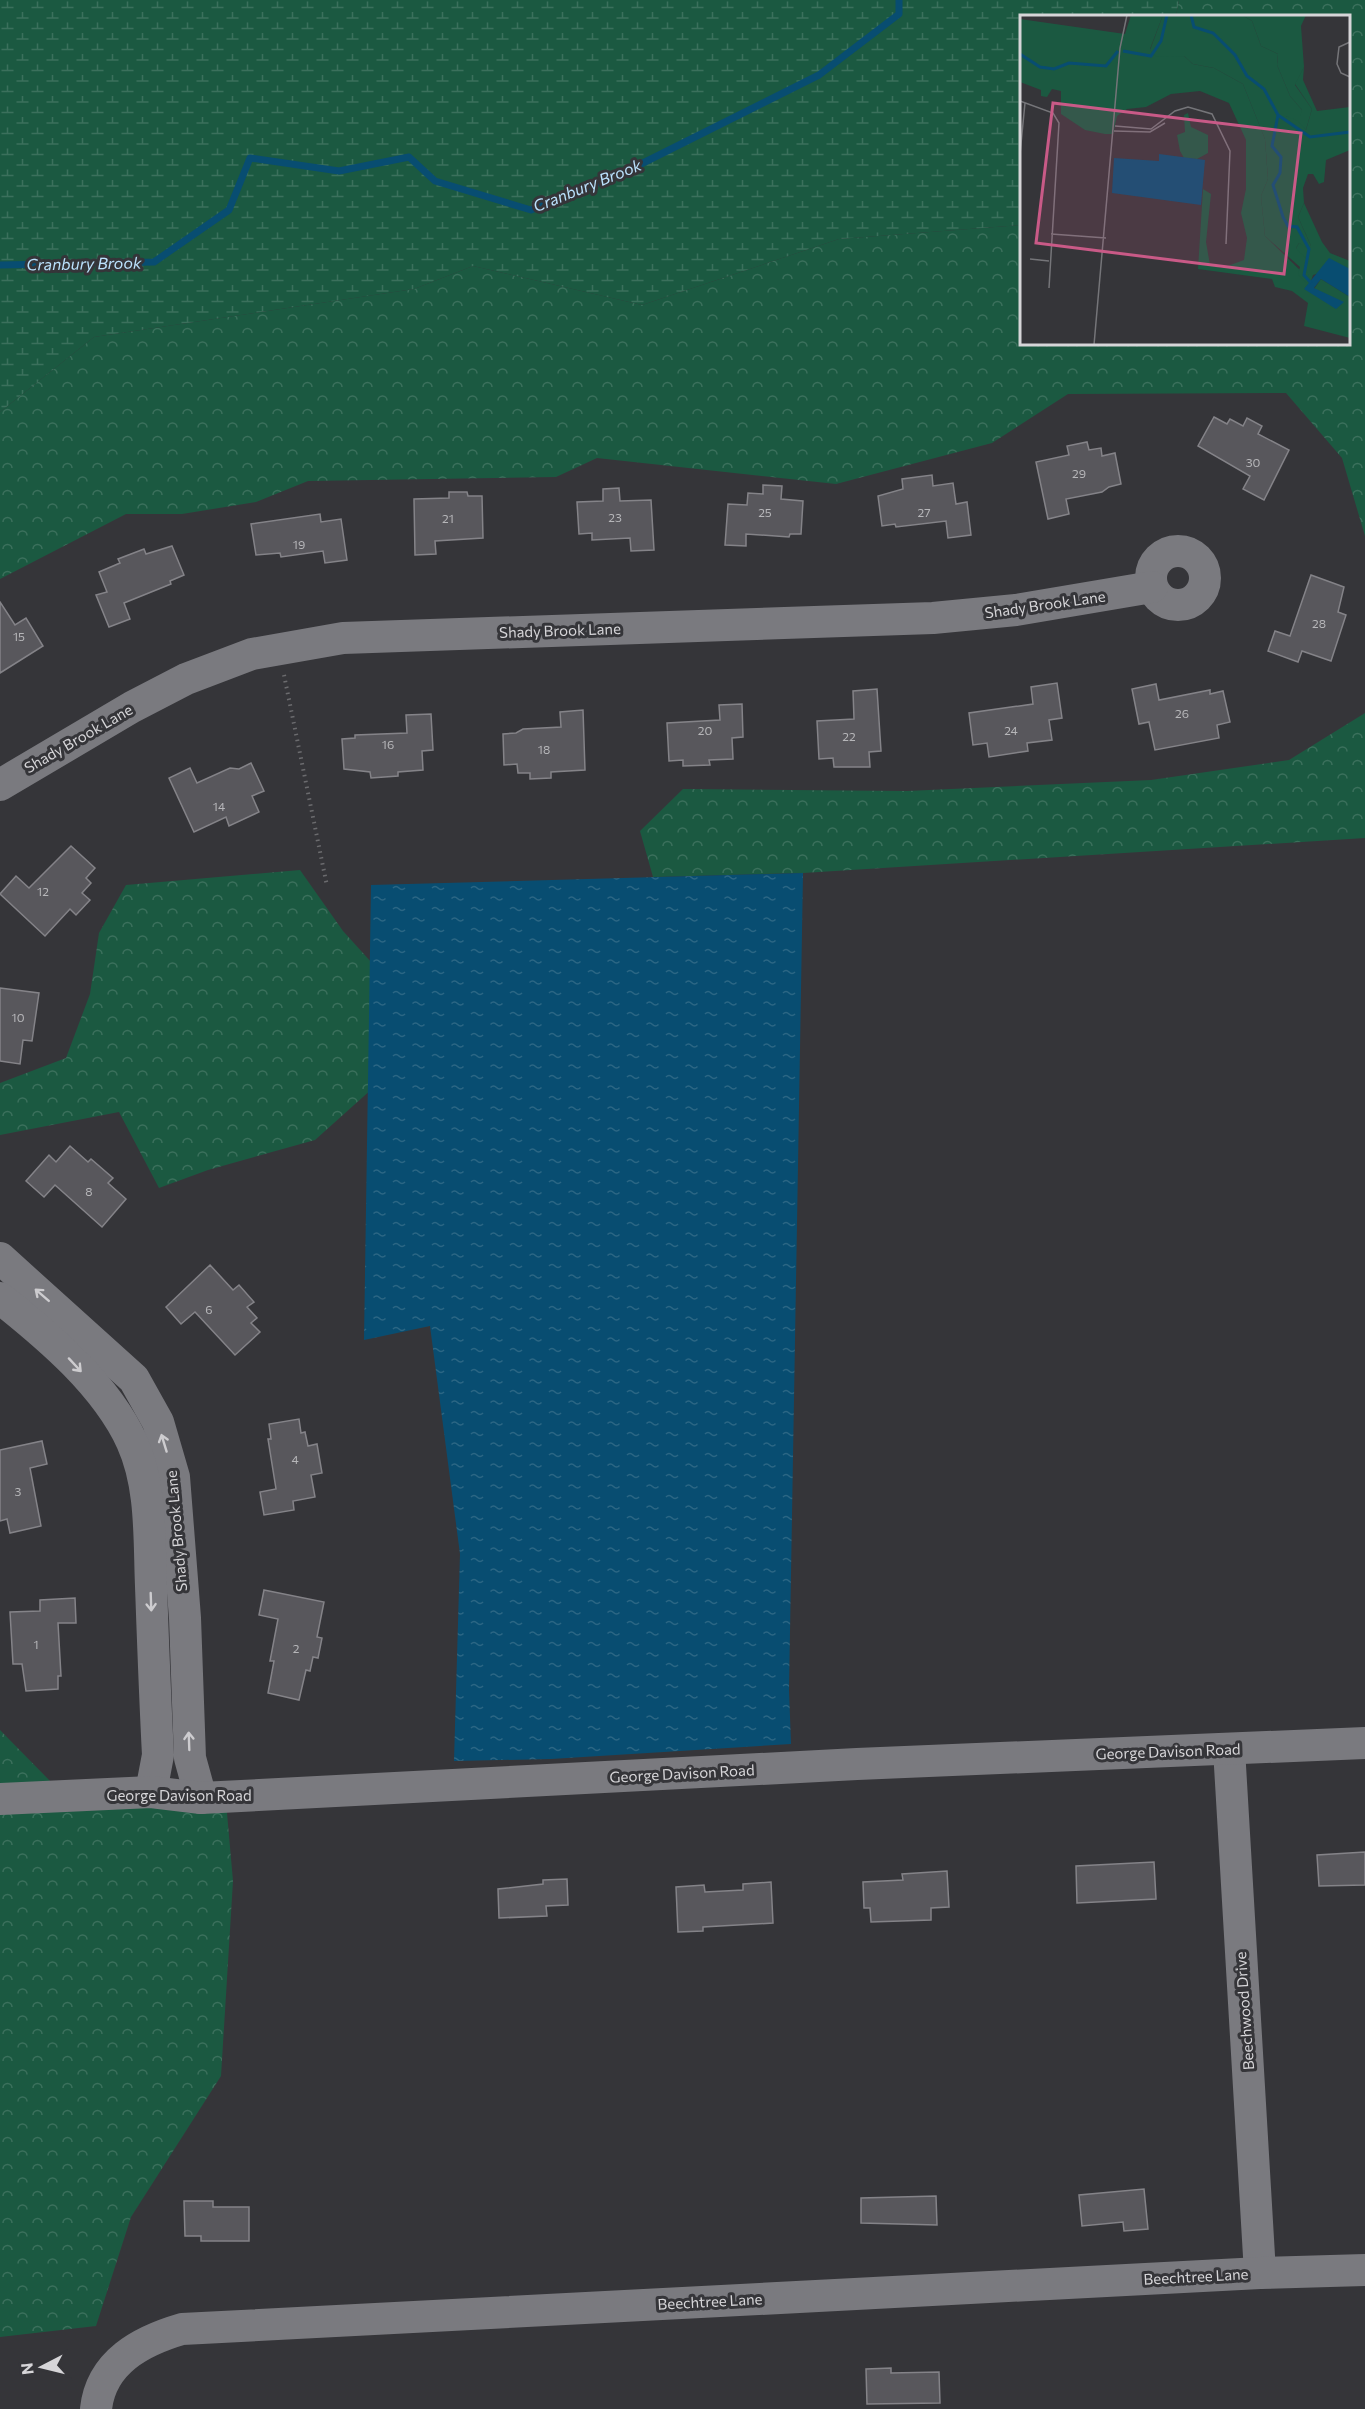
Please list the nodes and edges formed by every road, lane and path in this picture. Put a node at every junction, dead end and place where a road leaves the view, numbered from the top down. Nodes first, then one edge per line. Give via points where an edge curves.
1 (1152, 587) dead end
2 (282, 665) dead end
3 (0, 785) edge
4 (327, 886) dead end
5 (0, 1258) edge
6 (0, 1298) edge
7 (62, 1331) junction
8 (165, 1563) junction
9 (1365, 1743) edge
10 (1229, 1749) junction
11 (151, 1792) junction
12 (201, 1798) junction
13 (0, 1799) edge
14 (1365, 2270) edge
15 (1260, 2273) junction
16 (96, 2409) edge

1 - 3 street, Shady Brook Lane via 1016,610 933,618 343,638 252,654 186,678
2 - 4 path
7 -> 5 street, Shady Brook Lane
6 - 7 street, Shady Brook Lane
7 - 8 street, Shady Brook Lane via 134,1379 158,1422 174,1477
8 -> 11 street, Shady Brook Lane via 158,1755
12 -> 8 street, Shady Brook Lane via 190,1758
9 - 10 street, George Davison Road
10 - 12 street, George Davison Road
10 - 15 street, Beechwood Drive
11 - 12 street, George Davison Road
11 - 13 street, George Davison Road
14 - 15 street, Beechtree Lane
15 - 16 street, Beechtree Lane via 182,2329 149,2339 112,2367

